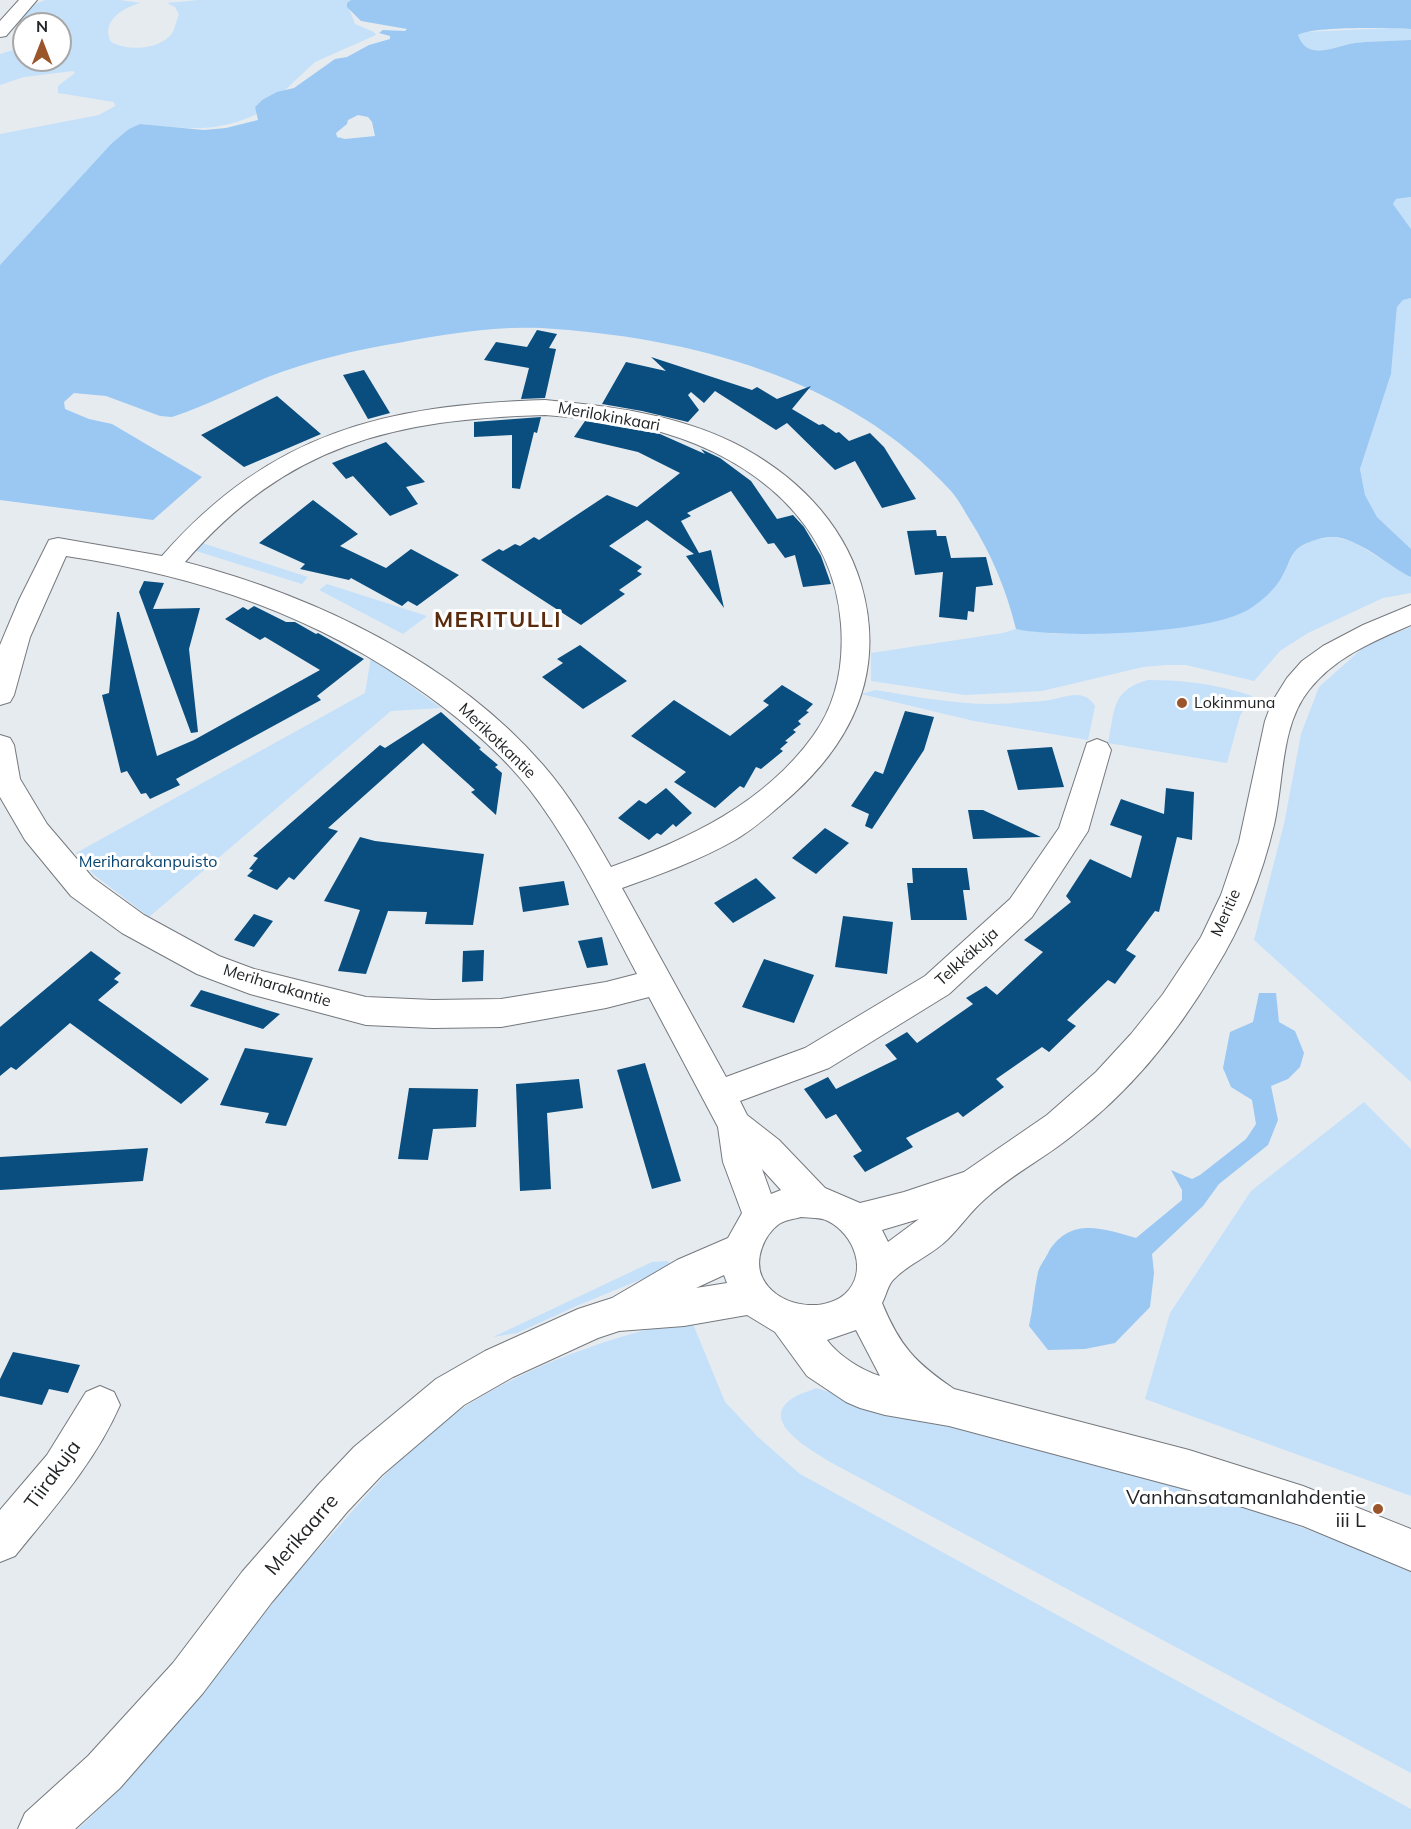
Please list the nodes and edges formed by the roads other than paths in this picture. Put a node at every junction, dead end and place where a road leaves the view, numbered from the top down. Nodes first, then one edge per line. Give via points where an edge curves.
1 (28, 0) edge
2 (0, 32) edge
3 (168, 565) junction
4 (1411, 614) edge
5 (0, 695) edge
6 (0, 746) edge
7 (1097, 750) dead end
8 (604, 882) junction
9 (658, 982) junction
10 (718, 1094) junction
11 (735, 1126) junction
12 (974, 1185) junction
13 (815, 1202) junction
14 (762, 1217) junction
15 (855, 1220) junction
16 (742, 1250) junction
17 (869, 1286) junction
18 (753, 1296) junction
19 (619, 1313) junction
20 (789, 1321) junction
21 (100, 1405) dead end
22 (948, 1407) junction
23 (0, 1541) edge
24 (1411, 1550) edge
25 (41, 1829) edge

1 - 2 street
3 - 5 street, Merikotkantie via 58,546 17,633 4,669
3 - 8 street, Merikotkantie via 244,586 325,619 392,654 477,718 540,782
3 - 8 street, Merilokinkaari via 196,531 222,508 304,454 379,426 449,413 554,407 642,420 708,442 772,477 811,513 844,564 858,636 846,702 820,750 794,780 752,812 722,833 682,852
4 - 12 street, Meritie via 1313,666 1288,697 1276,728 1259,822 1244,873 1220,931 1168,1013 1120,1070 1071,1117
6 - 9 street, Meriharakantie via 5,780 36,832 82,887 133,924 208,965 250,981 366,1011 433,1014 501,1013
7 - 10 street, Telkkäkuja via 1073,831 1021,908 937,985 817,1058
8 - 9 street, Merikotkantie
9 - 10 street, Merikotkantie
10 - 11 street, Merikotkantie
11 - 13 street, Merikotkantie via 767,1151
11 - 14 street, Merikotkantie via 741,1162
12 - 15 street, Meritie
12 - 17 street, Meritie via 937,1226
13 - 14 street via 782,1205
13 - 15 street via 839,1209
14 - 16 street
15 - 17 street via 874,1252
16 - 18 street via 743,1274
16 - 19 street, Merikaarre via 690,1272
17 - 20 street via 849,1313 832,1321 811,1325
17 - 22 street via 875,1334 910,1382
18 - 19 street, Merikaarre via 684,1308
18 - 20 street
19 - 25 street, Merikaarre via 499,1364 450,1392 368,1461 256,1587 188,1678 104,1772
20 - 22 street via 821,1364 861,1389
21 - 23 street, Tiirakuja via 61,1468
22 - 24 street via 1189,1470 1303,1506

